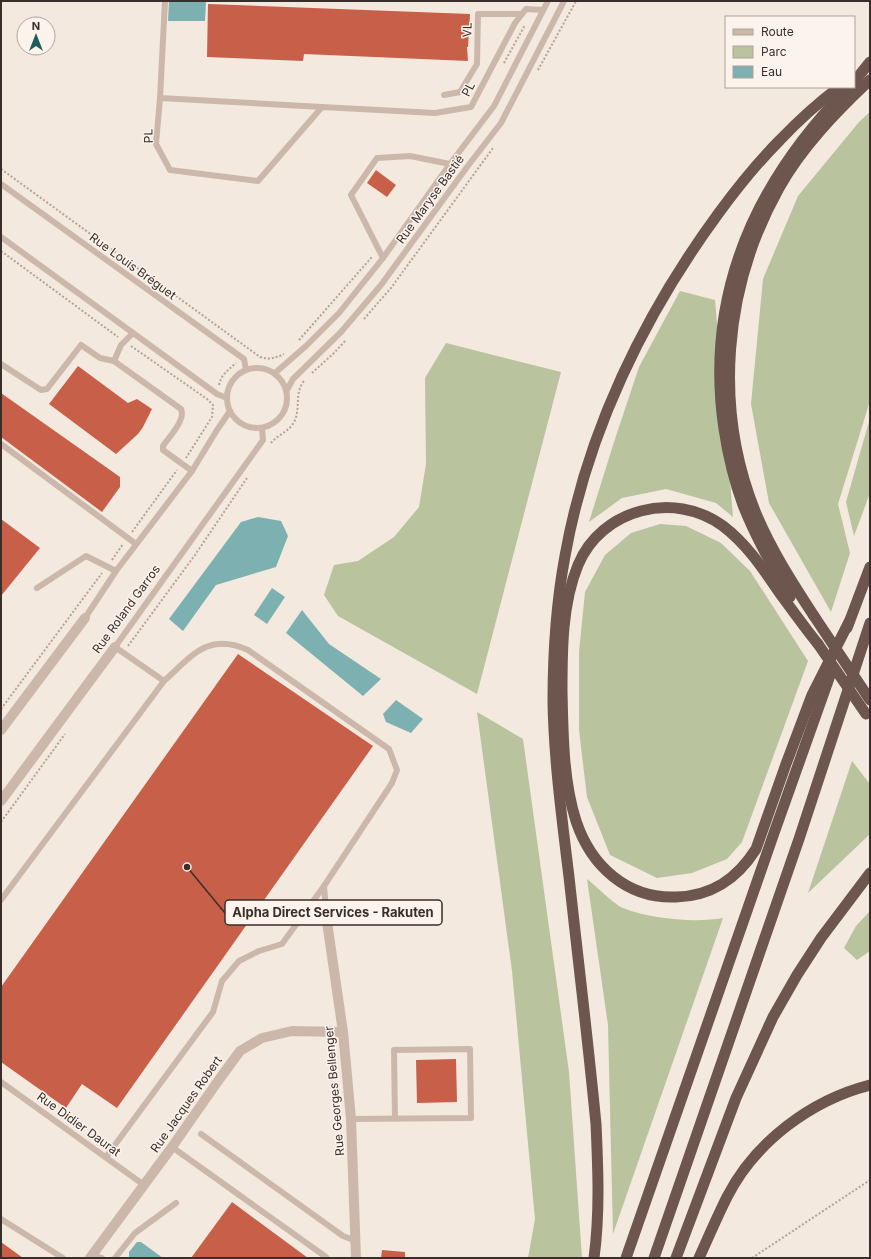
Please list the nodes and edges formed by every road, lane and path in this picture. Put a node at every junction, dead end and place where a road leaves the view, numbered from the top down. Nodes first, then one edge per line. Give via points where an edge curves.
1 (166, 1) edge
2 (528, 1) edge
3 (548, 1) edge
4 (564, 1) edge
5 (576, 1) edge
6 (533, 9) junction
7 (543, 10) junction
8 (524, 11) junction
9 (870, 62) edge
10 (504, 65) dead end
11 (855, 73) edge
12 (536, 74) dead end
13 (870, 80) edge
14 (855, 81) edge
15 (837, 88) edge
16 (848, 88) edge
17 (444, 95) dead end
18 (160, 98) junction
19 (322, 108) junction
20 (496, 145) dead end
21 (450, 164) junction
22 (1, 169) edge
23 (1, 184) edge
24 (1, 237) edge
25 (379, 249) junction
26 (1, 251) edge
27 (383, 258) junction
28 (360, 324) dead end
29 (133, 333) junction
30 (350, 336) dead end
31 (125, 342) junction
32 (297, 342) dead end
33 (288, 350) dead end
34 (255, 354) junction
35 (242, 358) junction
36 (114, 361) junction
37 (1, 364) edge
38 (246, 370) junction
39 (275, 373) junction
40 (312, 374) dead end
41 (306, 379) dead end
42 (287, 390) junction
43 (217, 394) junction
44 (227, 398) junction
45 (210, 402) junction
46 (230, 411) junction
47 (262, 428) junction
48 (1, 444) edge
49 (268, 448) dead end
50 (181, 464) junction
51 (192, 471) junction
52 (251, 473) dead end
53 (128, 538) junction
54 (136, 544) junction
55 (107, 566) junction
56 (870, 567) edge
57 (116, 571) junction
58 (37, 588) dead end
59 (85, 618) joint
60 (849, 622) junction
61 (870, 623) edge
62 (818, 644) junction
63 (119, 650) junction
64 (164, 682) junction
65 (870, 700) edge
66 (1, 710) edge
67 (868, 717) edge
68 (69, 728) dead end
69 (1, 730) edge
70 (1, 801) edge
71 (1, 822) edge
72 (870, 873) edge
73 (324, 886) junction
74 (1, 900) edge
75 (327, 922) joint
76 (344, 1032) junction
77 (1, 1082) edge
78 (870, 1085) edge
79 (351, 1119) junction
80 (395, 1119) junction
81 (201, 1134) dead end
82 (172, 1147) junction
83 (106, 1157) junction
84 (870, 1180) edge
85 (144, 1185) junction
86 (176, 1203) dead end
87 (1, 1219) edge
88 (356, 1241) junction
89 (95, 1257) edge
90 (326, 1257) edge
91 (63, 1258) edge
92 (115, 1258) edge
93 (356, 1258) edge
94 (594, 1258) edge
95 (626, 1258) edge
96 (654, 1258) edge
97 (676, 1258) edge
98 (699, 1258) edge
99 (752, 1258) edge

1 - 18 lane
2 - 8 lane
3 - 7 lane, Rue Maryse Bastié
4 - 42 lane, Rue Maryse Bastié via 501,123 381,285 341,332 293,379
5 - 12 path
6 - 7 lane, VL
6 - 8 lane, VL
6 - 10 path
7 - 21 lane, Rue Maryse Bastié via 494,106
8 - 17 lane, VL via 478,14 477,64 460,92
8 - 19 lane, PL via 515,22 471,107 435,113
9 - 11 highway
9 - 14 highway
13 - 65 highway, bridge via 842,106 807,146 779,188 747,262 734,314 731,341 731,405 734,429 742,471 757,516 785,569
15 - 94 highway via 780,139 734,193 680,268 648,322 619,382 592,453 565,557 557,620 554,728 596,1124 598,1165
16 - 62 highway via 788,158 755,215 739,254 731,283 725,309 720,360 721,411 725,438 743,504 763,551
18 - 19 lane, PL
18 - 19 lane, PL via 156,144 170,170 258,181
20 - 28 path via 391,288
21 - 25 lane via 410,156 377,158 352,195
21 - 27 lane, Rue Maryse Bastié
22 - 34 path
23 - 35 lane, Rue Louis Bréguet
24 - 29 lane
25 - 27 lane
25 - 32 path
26 - 31 path
27 - 39 lane, Rue Maryse Bastié via 340,313
29 - 31 lane
29 - 43 lane
30 - 40 path
31 - 36 lane
31 - 45 path
33 - 34 path via 268,359
34 - 35 path
35 - 38 lane
35 - 43 path via 220,378
36 - 37 lane via 100,358 81,345 47,389 41,390
36 - 50 lane via 181,408 182,419 163,446 163,450
38 - 39 lane via 266,368
38 - 44 lane via 232,381
39 - 42 lane
41 - 49 path via 300,385 294,422 278,435
42 - 47 lane via 287,407 283,415
43 - 44 lane
43 - 45 path
44 - 46 lane
45 - 50 path via 213,405 212,417
46 - 47 lane via 244,425
46 - 51 lane
47 - 63 lane, Rue Roland Garros via 263,440
48 - 53 lane
50 - 51 lane
50 - 53 path
51 - 54 lane
52 - 63 path via 195,555
53 - 54 lane
53 - 55 path
54 - 57 lane
55 - 57 lane
55 - 58 lane via 86,556
55 - 66 path
56 - 60 highway
57 - 59 lane
59 - 69 street
60 - 62 highway via 812,695 756,849 737,874 699,895 669,897 652,896 637,891 609,874 582,836 573,810 566,770 562,708 564,628 571,584 578,563 598,535 627,515 641,510 690,510 707,517 721,524 752,554
60 - 95 highway
61 - 96 highway
62 - 67 highway, bridge
63 - 64 lane
63 - 70 street, Rue Roland Garros
64 - 73 lane via 205,646 235,644 248,650 389,749 397,770 392,783
64 - 74 lane
68 - 71 path
72 - 97 highway via 821,938 773,1017 736,1098
73 - 75 lane
73 - 83 lane via 282,944 239,961 222,982 213,1012
75 - 76 street, Rue Georges Bellenger
76 - 79 street, Rue Georges Bellenger
76 - 82 street, Rue Jacques Robert via 292,1031 262,1038 240,1051
77 - 83 lane, Rue Didier Daurat
78 - 98 highway via 855,1088 807,1112 790,1123 752,1159 727,1196
79 - 80 lane
79 - 88 street, Rue Georges Bellenger
80 - 80 lane via 471,1118 470,1049 394,1050
81 - 88 lane via 343,1236
82 - 85 street, Rue Jacques Robert
82 - 90 lane
83 - 85 lane, Rue Didier Daurat
84 - 99 path
85 - 89 street, Rue Jacques Robert
86 - 92 lane via 135,1233
87 - 91 lane
88 - 93 street, Rue Georges Bellenger

